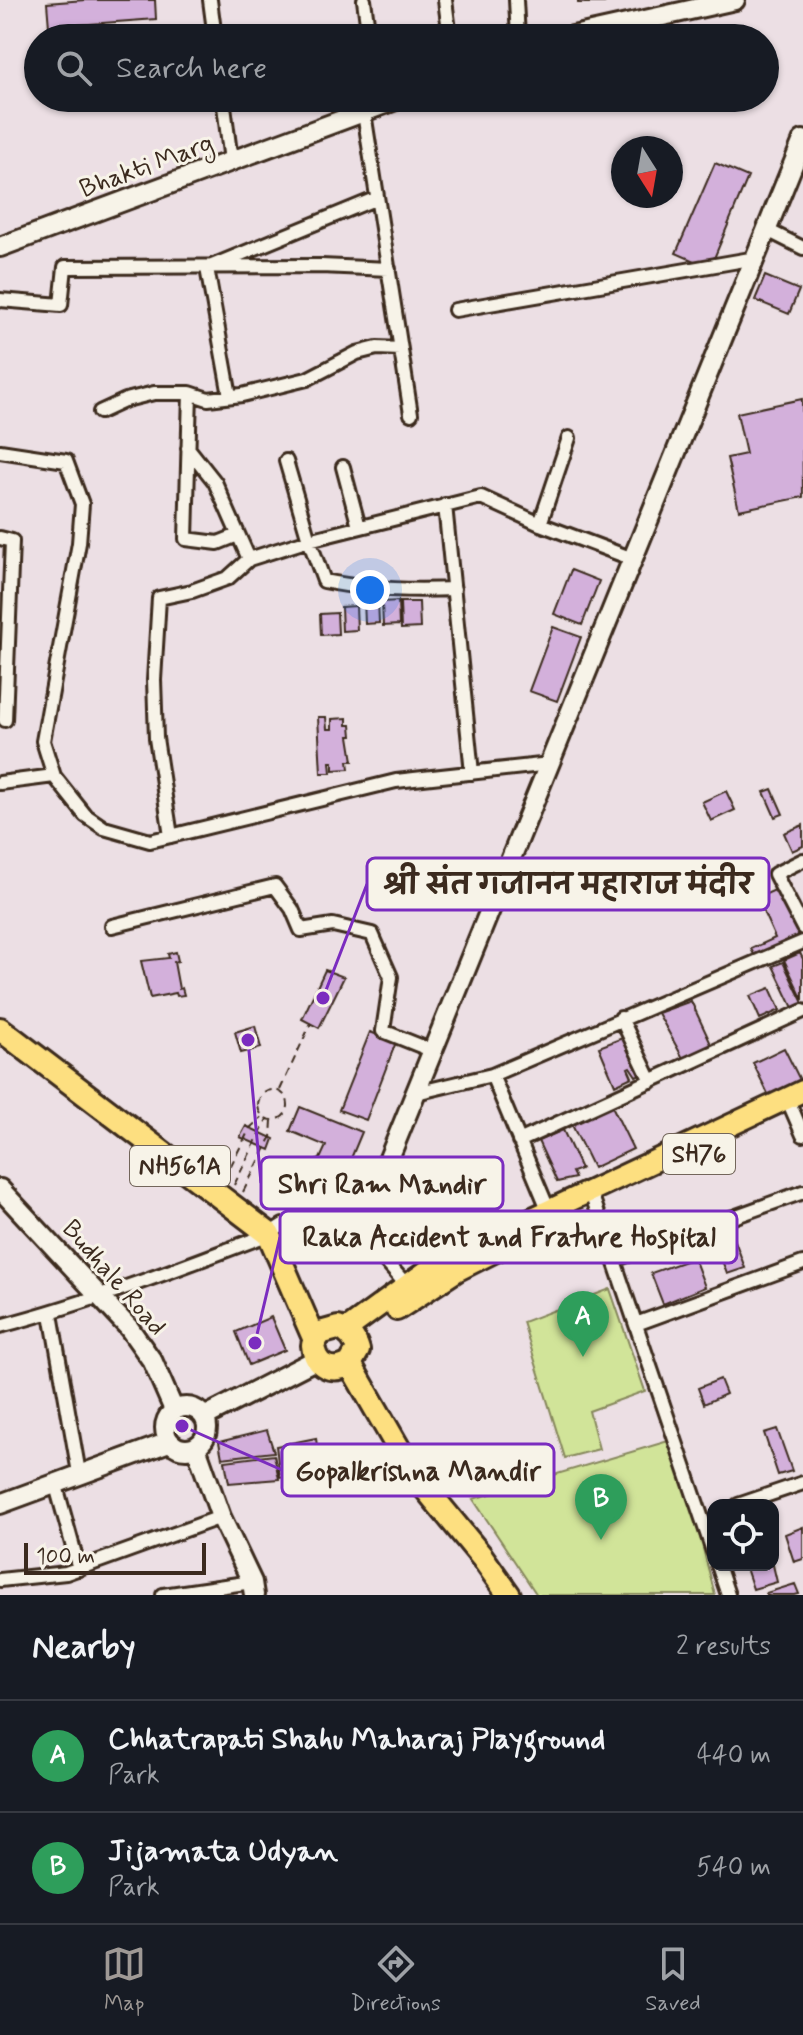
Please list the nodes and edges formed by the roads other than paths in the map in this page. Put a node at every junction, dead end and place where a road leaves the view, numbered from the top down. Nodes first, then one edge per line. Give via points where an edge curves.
1 (210, 0) edge
2 (364, 0) edge
3 (445, 0) edge
4 (516, 0) edge
5 (735, 0) edge
6 (213, 24) edge
7 (367, 24) edge
8 (448, 24) edge
9 (517, 24) edge
10 (619, 24) edge
11 (225, 112) edge
12 (364, 113) joint
13 (803, 140) edge
14 (231, 161) junction
15 (377, 198) junction
16 (767, 230) junction
17 (0, 247) edge
18 (803, 248) edge
19 (756, 258) junction
20 (207, 268) junction
21 (389, 269) junction
22 (0, 300) edge
23 (455, 310) dead end
24 (401, 349) junction
25 (190, 393) junction
26 (230, 396) junction
27 (100, 412) dead end
28 (411, 414) dead end
29 (569, 438) dead end
30 (188, 448) junction
31 (0, 451) edge
32 (286, 461) dead end
33 (343, 467) dead end
34 (445, 505) junction
35 (540, 524) junction
36 (359, 527) junction
37 (238, 535) junction
38 (0, 538) edge
39 (309, 540) junction
40 (249, 559) junction
41 (633, 559) junction
42 (454, 589) junction
43 (5, 720) dead end
44 (550, 764) junction
45 (472, 773) junction
46 (54, 776) junction
47 (0, 783) edge
48 (171, 836) junction
49 (803, 860) edge
50 (112, 926) dead end
51 (803, 928) edge
52 (803, 942) edge
53 (803, 1011) edge
54 (621, 1018) junction
55 (0, 1029) edge
56 (433, 1051) junction
57 (492, 1075) junction
58 (651, 1081) junction
59 (416, 1093) junction
60 (796, 1101) edge
61 (803, 1135) edge
62 (519, 1141) junction
63 (0, 1189) edge
64 (803, 1192) edge
65 (592, 1196) junction
66 (551, 1215) junction
67 (269, 1234) junction
68 (357, 1237) junction
69 (614, 1260) junction
70 (803, 1263) edge
71 (411, 1292) junction
72 (102, 1297) junction
73 (51, 1314) junction
74 (636, 1324) junction
75 (0, 1326) edge
76 (350, 1335) junction
77 (316, 1349) junction
78 (350, 1364) junction
79 (174, 1410) junction
80 (204, 1417) junction
81 (169, 1442) junction
82 (196, 1447) junction
83 (79, 1473) junction
84 (55, 1482) junction
85 (803, 1483) edge
86 (756, 1499) edge
87 (0, 1504) edge
88 (707, 1515) edge
89 (221, 1517) junction
90 (79, 1569) junction
91 (720, 1571) edge
92 (0, 1580) edge
93 (253, 1588) edge
94 (163, 1595) edge
95 (509, 1595) edge
96 (728, 1595) edge

1 - 6 street
2 - 7 street
3 - 8 street
4 - 9 street
5 - 10 street
11 - 14 street
12 - 14 street, Bhakti Marg
12 - 15 street
13 - 16 street
14 - 17 street, Bhakti Marg
15 - 20 street
15 - 21 street
16 - 18 street
16 - 19 street
19 - 23 street
19 - 41 street
20 - 21 street
20 - 22 street via 65,267 61,305
20 - 26 street
21 - 24 street
24 - 26 street via 357,353 307,379
24 - 28 street
25 - 26 street via 208,399
25 - 27 street via 154,393
25 - 30 street
29 - 35 street
30 - 37 street via 215,482
30 - 37 street via 186,539 218,543
31 - 46 street via 66,461 82,504 43,741
32 - 39 street
33 - 36 street
34 - 35 street via 481,497
34 - 36 street
34 - 42 street
35 - 41 street
36 - 39 street
37 - 40 street
38 - 43 street via 12,541
39 - 40 street
39 - 42 street via 324,581 406,591
40 - 48 street via 228,578 159,598 156,738
41 - 44 street
42 - 45 street
44 - 45 street
44 - 56 street
45 - 48 street via 396,781
46 - 47 street
46 - 48 street via 85,815 104,828 150,841
49 - 51 street via 775,874
50 - 56 street via 275,886 301,930 333,925 372,934 391,977 383,1031
52 - 54 street
53 - 58 street
54 - 57 street
54 - 58 street
55 - 67 highway, NH561A
56 - 59 street
57 - 59 street
57 - 62 street
58 - 62 street
59 - 68 street
60 - 61 street
60 - 65 main road, SH76
62 - 66 street
63 - 72 street, Budhale Road
64 - 69 street
65 - 66 main road, SH76
65 - 69 street
66 - 71 main road, SH76
67 - 68 street via 283,1225 302,1224
67 - 72 street
67 - 77 highway, NH561A
68 - 71 street
69 - 74 street
70 - 74 street
71 - 76 main road, SH76
72 - 73 street
72 - 79 street, Budhale Road via 153,1362
73 - 75 street
73 - 83 street
74 - 88 street
76 - 77 highway via 338,1328 325,1330
76 - 78 highway via 358,1354
77 - 78 highway via 328,1368
77 - 80 street
78 - 95 highway via 412,1472
79 - 80 street via 194,1408
79 - 81 street via 165,1421
80 - 82 street via 207,1430
81 - 82 street via 182,1449
81 - 83 street
82 - 89 street
83 - 84 street
84 - 87 street
84 - 90 street
85 - 86 street
89 - 90 street
89 - 93 street
90 - 92 street
91 - 96 street
93 - 94 street

